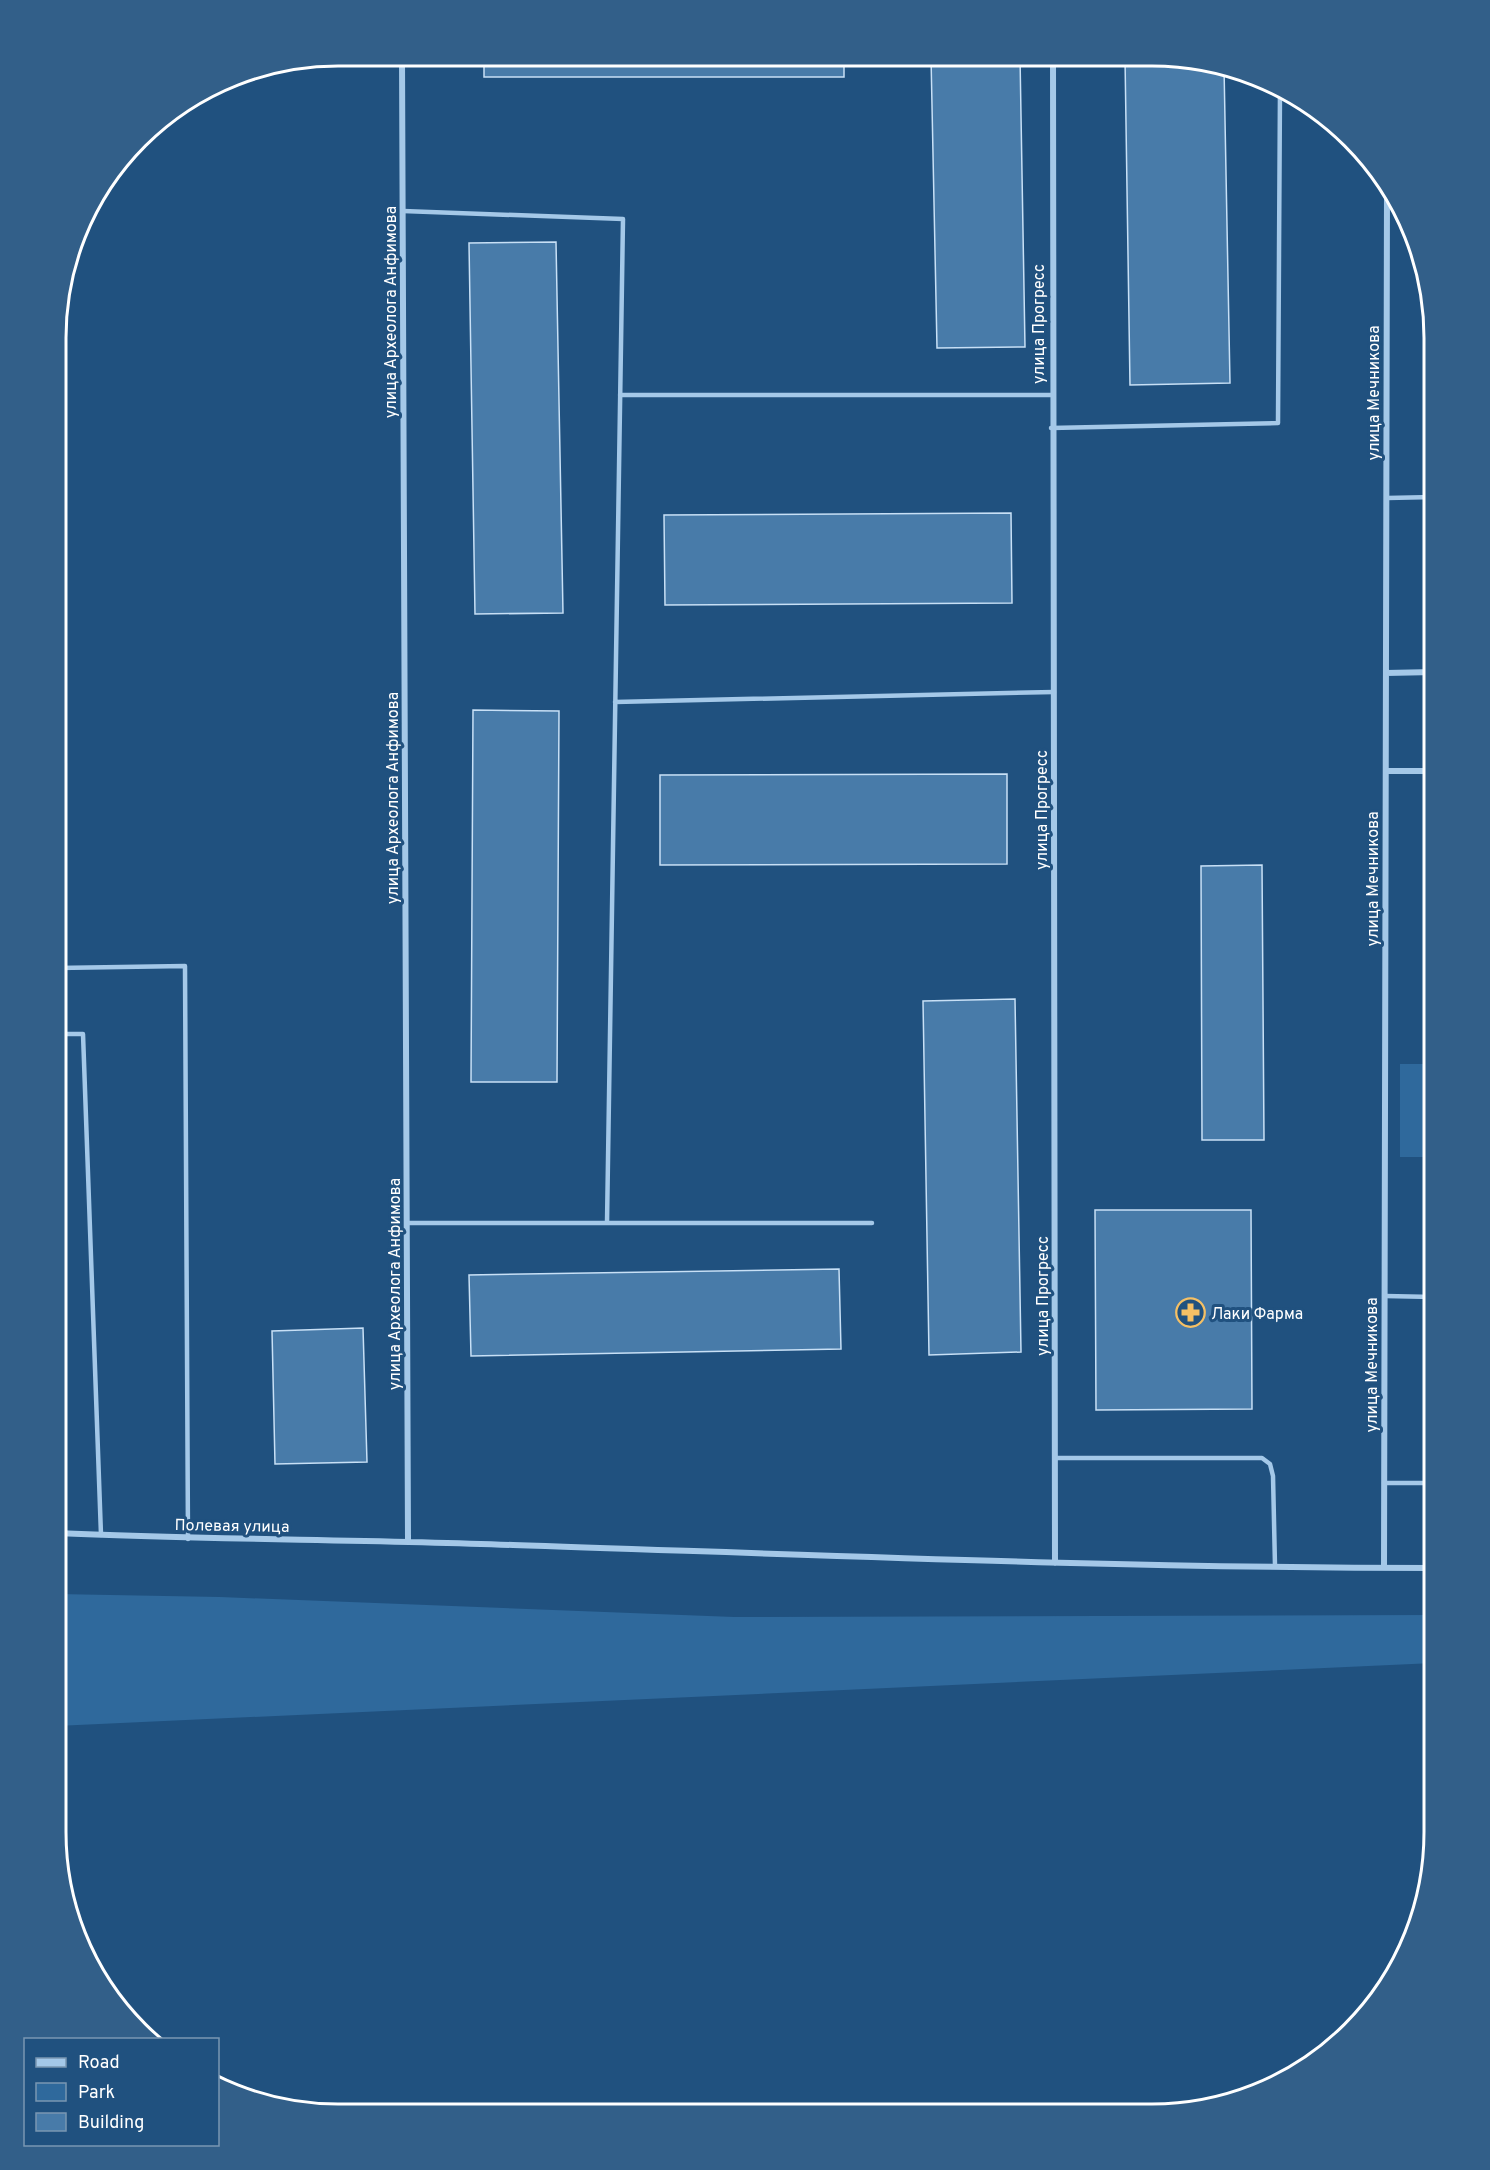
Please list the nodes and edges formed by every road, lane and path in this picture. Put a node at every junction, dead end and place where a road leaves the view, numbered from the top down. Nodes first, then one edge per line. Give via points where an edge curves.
1 (402, 66) edge
2 (1053, 66) edge
3 (1280, 98) edge
4 (1387, 200) edge
5 (403, 210) junction
6 (620, 395) junction
7 (1051, 395) junction
8 (1051, 428) junction
9 (1424, 497) edge
10 (1387, 498) junction
11 (1424, 672) edge
12 (1386, 673) junction
13 (1054, 692) junction
14 (615, 702) junction
15 (1386, 771) junction
16 (1424, 771) edge
17 (66, 969) edge
18 (66, 1034) edge
19 (607, 1223) junction
20 (872, 1223) dead end
21 (407, 1224) junction
22 (1385, 1296) junction
23 (1424, 1297) edge
24 (1055, 1458) junction
25 (1384, 1483) junction
26 (1424, 1483) edge
27 (66, 1533) edge
28 (101, 1535) junction
29 (188, 1539) junction
30 (408, 1541) junction
31 (1055, 1563) junction
32 (1275, 1566) junction
33 (1384, 1568) junction
34 (1424, 1568) edge

1 - 5 street, улица Археолога Анфимова
2 - 7 street, улица Прогресс
3 - 8 lane via 1278,423
4 - 10 street, улица Мечникова
5 - 6 lane via 623,219
5 - 21 street, улица Археолога Анфимова
6 - 7 lane
6 - 14 lane
7 - 8 street, улица Прогресс
8 - 13 street, улица Прогресс
9 - 10 lane
10 - 12 street, улица Мечникова
11 - 12 street
12 - 15 street, улица Мечникова
13 - 14 lane
13 - 24 street, улица Прогресс
14 - 19 lane
15 - 16 street
15 - 22 street, улица Мечникова
17 - 29 lane via 185,966
18 - 28 lane via 83,1034
19 - 20 lane
19 - 21 lane
21 - 30 street, улица Археолога Анфимова
22 - 23 lane
22 - 25 street, улица Мечникова
24 - 31 street, улица Прогресс
24 - 32 lane via 1262,1458 1270,1464 1273,1476
25 - 26 lane
25 - 33 street, улица Мечникова
27 - 28 street, Полевая улица
28 - 29 street, Полевая улица
29 - 30 street, Полевая улица
30 - 31 street, Полевая улица
31 - 32 street, Полевая улица
32 - 33 street, Полевая улица
33 - 34 street, Полевая улица

